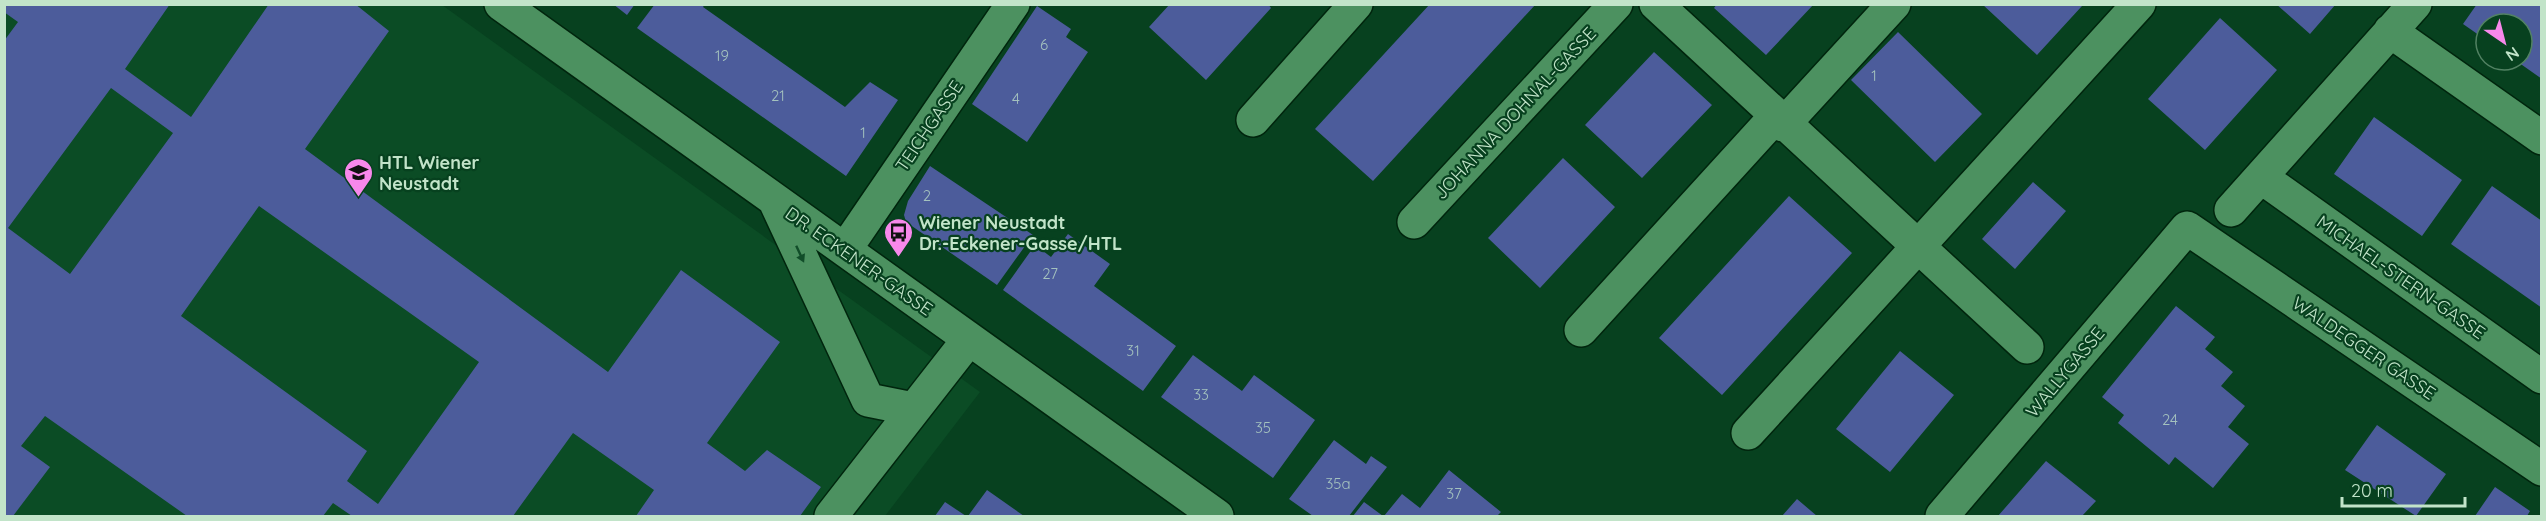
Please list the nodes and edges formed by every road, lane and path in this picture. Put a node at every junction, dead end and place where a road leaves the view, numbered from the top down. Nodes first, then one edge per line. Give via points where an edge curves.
1 (501, 4) edge
2 (1013, 4) edge
3 (1356, 4) edge
4 (1617, 4) edge
5 (1656, 4) edge
6 (1894, 4) edge
7 (2139, 4) edge
8 (2415, 4) edge
9 (2390, 31) junction
10 (1253, 120) dead end
11 (1779, 121) junction
12 (2541, 138) edge
13 (2261, 177) junction
14 (775, 201) junction
15 (2231, 210) dead end
16 (1414, 222) dead end
17 (2187, 228) joint
18 (1918, 246) junction
19 (846, 248) junction
20 (1581, 330) dead end
21 (969, 339) junction
22 (2027, 347) dead end
23 (2541, 377) edge
24 (913, 409) junction
25 (1748, 433) dead end
26 (2541, 469) edge
27 (831, 516) edge
28 (1217, 516) edge
29 (1942, 516) edge

1 - 14 street, DR. ECKENER-GASSE
2 - 19 street, TEICHGASSE
3 - 10 street
4 - 16 street, JOHANNA DOHNAL-GASSE
5 - 11 street
6 - 11 street
7 - 18 street
8 - 9 street
9 - 12 street
9 - 13 street
11 - 18 street
11 - 20 street
13 - 15 street
13 - 23 street, MICHAEL-STERN-GASSE
14 - 19 street, DR. ECKENER-GASSE
14 -> 24 street via 868,400
17 - 26 street, WALDEGGER GASSE
17 - 29 street, WALLYGASSE
18 - 22 street
18 - 25 street
19 - 21 street, DR. ECKENER-GASSE
21 - 24 street
21 - 28 street, DR. ECKENER-GASSE
24 - 27 street

